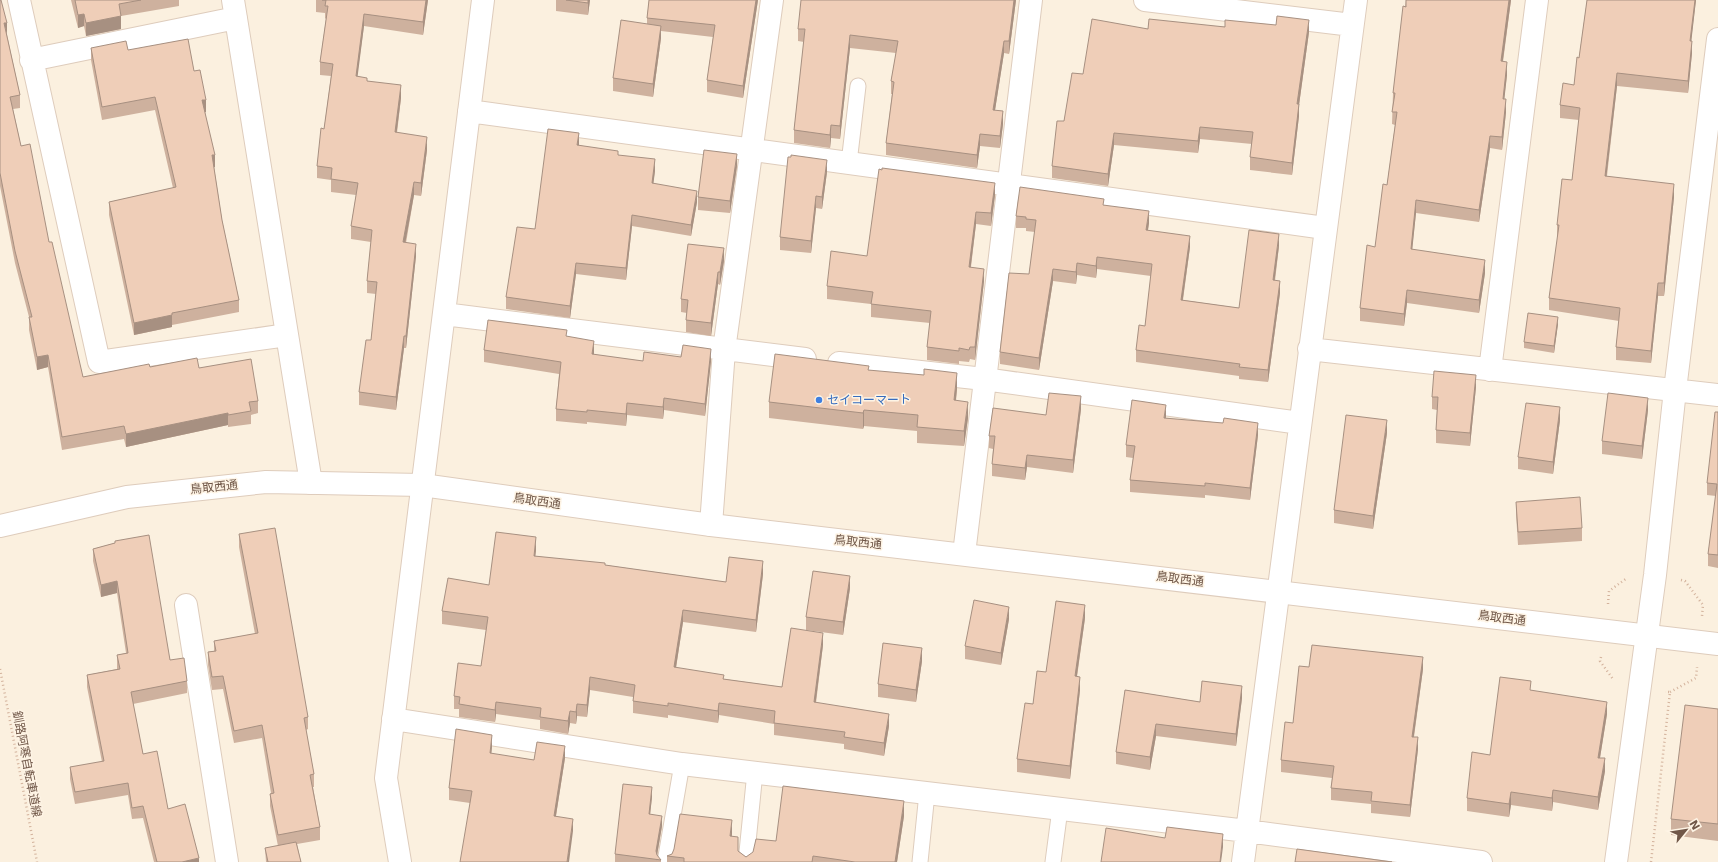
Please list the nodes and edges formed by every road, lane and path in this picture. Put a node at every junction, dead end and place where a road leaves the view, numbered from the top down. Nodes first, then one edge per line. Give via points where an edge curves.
1 (20, 0) edge
2 (483, 0) edge
3 (772, 0) edge
4 (1031, 0) edge
5 (1145, 0) edge
6 (1356, 0) edge
7 (1537, 0) edge
8 (234, 9) edge
9 (1352, 25) junction
10 (1718, 39) edge
11 (31, 60) junction
12 (858, 86) dead end
13 (469, 111) junction
14 (752, 150) junction
15 (849, 163) junction
16 (1009, 185) junction
17 (1325, 228) junction
18 (444, 314) junction
19 (287, 335) junction
20 (1309, 349) junction
21 (724, 350) junction
22 (1490, 370) junction
23 (984, 379) junction
24 (1674, 390) junction
25 (1718, 395) edge
26 (1300, 423) junction
27 (311, 483) junction
28 (422, 485) junction
29 (711, 525) junction
30 (0, 526) edge
31 (964, 554) junction
32 (1279, 591) junction
33 (186, 605) dead end
34 (1646, 635) junction
35 (1718, 644) edge
36 (0, 669) edge
37 (1639, 688) junction
38 (393, 719) junction
39 (682, 764) junction
40 (755, 772) junction
41 (927, 793) junction
42 (1060, 809) junction
43 (1247, 831) junction
44 (1433, 859) edge
45 (37, 862) edge
46 (227, 862) edge
47 (400, 862) edge
48 (665, 862) edge
49 (746, 862) edge
50 (920, 862) edge
51 (1053, 862) edge
52 (1243, 862) edge
53 (1481, 862) edge
54 (1616, 862) edge
55 (1651, 862) edge

1 - 11 street
2 - 13 street
3 - 14 street
4 - 16 street
5 - 9 street
6 - 9 street
7 - 22 street
8 - 11 street
8 - 19 street
9 - 17 street
10 - 24 street
11 - 19 street via 99,362
12 - 15 lane
13 - 14 street
13 - 18 street
14 - 15 street
14 - 21 street
15 - 16 street
16 - 17 street
16 - 23 street
17 - 20 street
18 - 21 street
18 - 28 street
19 - 27 street
20 - 22 street
20 - 26 street
21 - 23 street
21 - 29 street
22 - 24 street
23 - 26 street
23 - 31 street
24 - 25 street
24 - 34 street via 1655,575
26 - 32 street
27 - 28 street, 鳥取西通
27 - 30 street, 鳥取西通 via 266,482 126,497
28 - 29 street, 鳥取西通
28 - 38 street
29 - 31 street, 鳥取西通
31 - 32 street, 鳥取西通
32 - 34 street, 鳥取西通
32 - 43 street
33 - 46 street
34 - 35 street, 鳥取西通
34 - 37 street
36 - 45 path, 釧路阿寒自転車道線
37 - 54 street
37 - 55 path via 1670,692
38 - 39 street
38 - 47 street via 386,778
39 - 40 street
39 - 48 lane
40 - 41 street
40 - 49 lane
41 - 42 street
41 - 50 lane
42 - 43 street
42 - 51 lane
43 - 44 street
43 - 52 street
44 - 53 street

